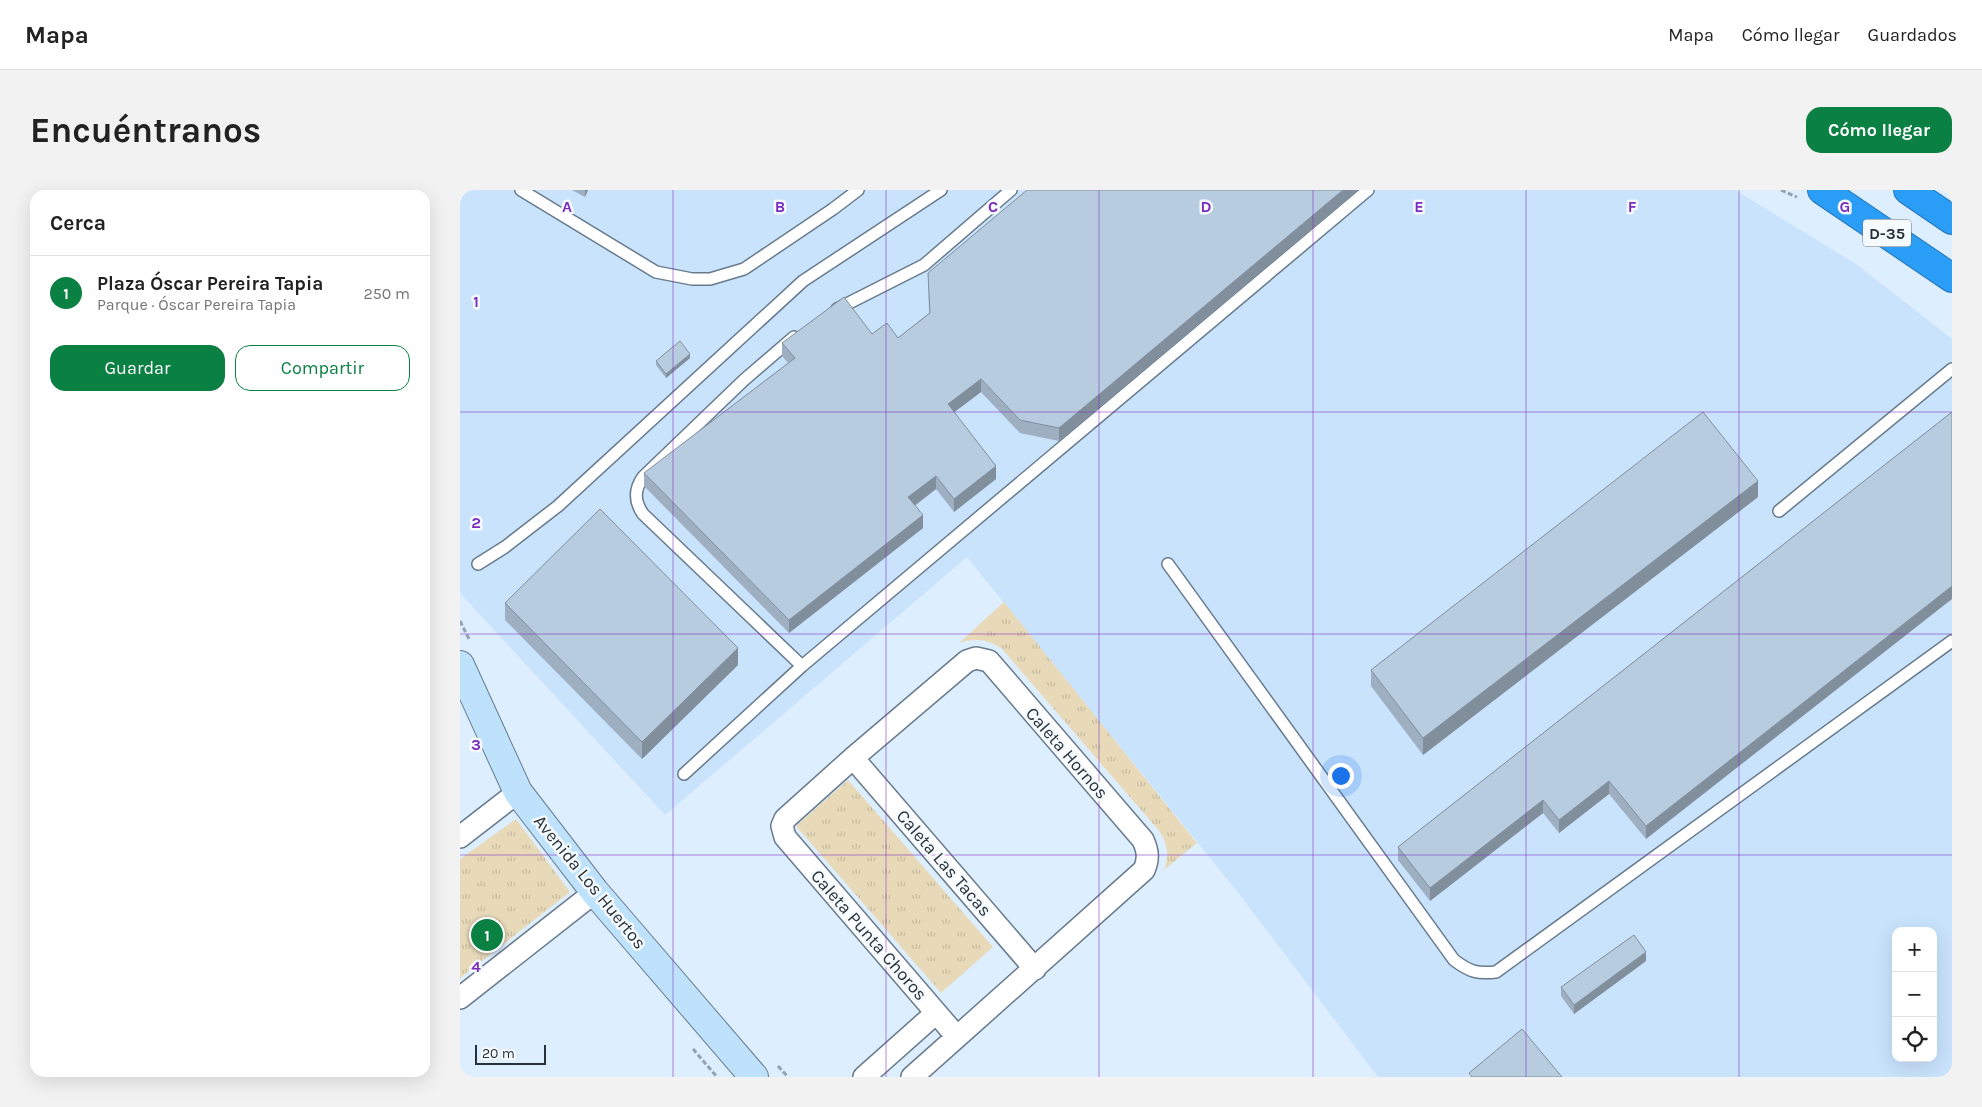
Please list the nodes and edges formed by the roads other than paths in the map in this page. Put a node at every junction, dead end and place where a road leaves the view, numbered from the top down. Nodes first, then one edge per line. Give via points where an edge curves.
1 (522, 190) edge
2 (858, 190) edge
3 (941, 190) edge
4 (1011, 190) edge
5 (1368, 190) edge
6 (1822, 190) edge
7 (1908, 190) edge
8 (1952, 220) edge
9 (1952, 278) edge
10 (828, 314) edge
11 (804, 330) edge
12 (1952, 369) edge
13 (1779, 511) dead end
14 (478, 564) dead end
15 (1168, 564) dead end
16 (1952, 641) edge
17 (465, 654) edge
18 (802, 666) junction
19 (853, 758) junction
20 (684, 774) dead end
21 (518, 792) junction
22 (460, 836) edge
23 (595, 892) junction
24 (1035, 969) junction
25 (460, 998) edge
26 (936, 1013) junction
27 (957, 1037) junction
28 (764, 1070) edge
29 (864, 1077) edge
30 (912, 1077) edge

1 - 2 lane via 656,272 673,277 710,279 744,269
3 - 14 lane via 803,281 558,506
4 - 10 lane via 924,265
5 - 18 lane
6 - 9 highway, D-35
7 - 8 highway, D-35
11 - 18 lane via 744,380 642,477 635,493 638,508 643,514
12 - 13 lane
15 - 16 lane via 1454,960 1467,970 1482,974 1496,972
17 - 21 street, Avenida Los Huertos
18 - 20 lane
19 - 24 street, Caleta Las Tacas
19 - 24 street, Caleta Hornos via 967,661 976,658 989,661 1147,848 1144,870
19 - 26 street, Caleta Punta Choros via 785,819 782,832
21 - 22 street
21 - 23 street, Avenida Los Huertos
23 - 25 street
23 - 28 street, Avenida Los Huertos
24 - 27 street
26 - 27 street, Caleta Punta Choros
26 - 29 street
27 - 30 street

